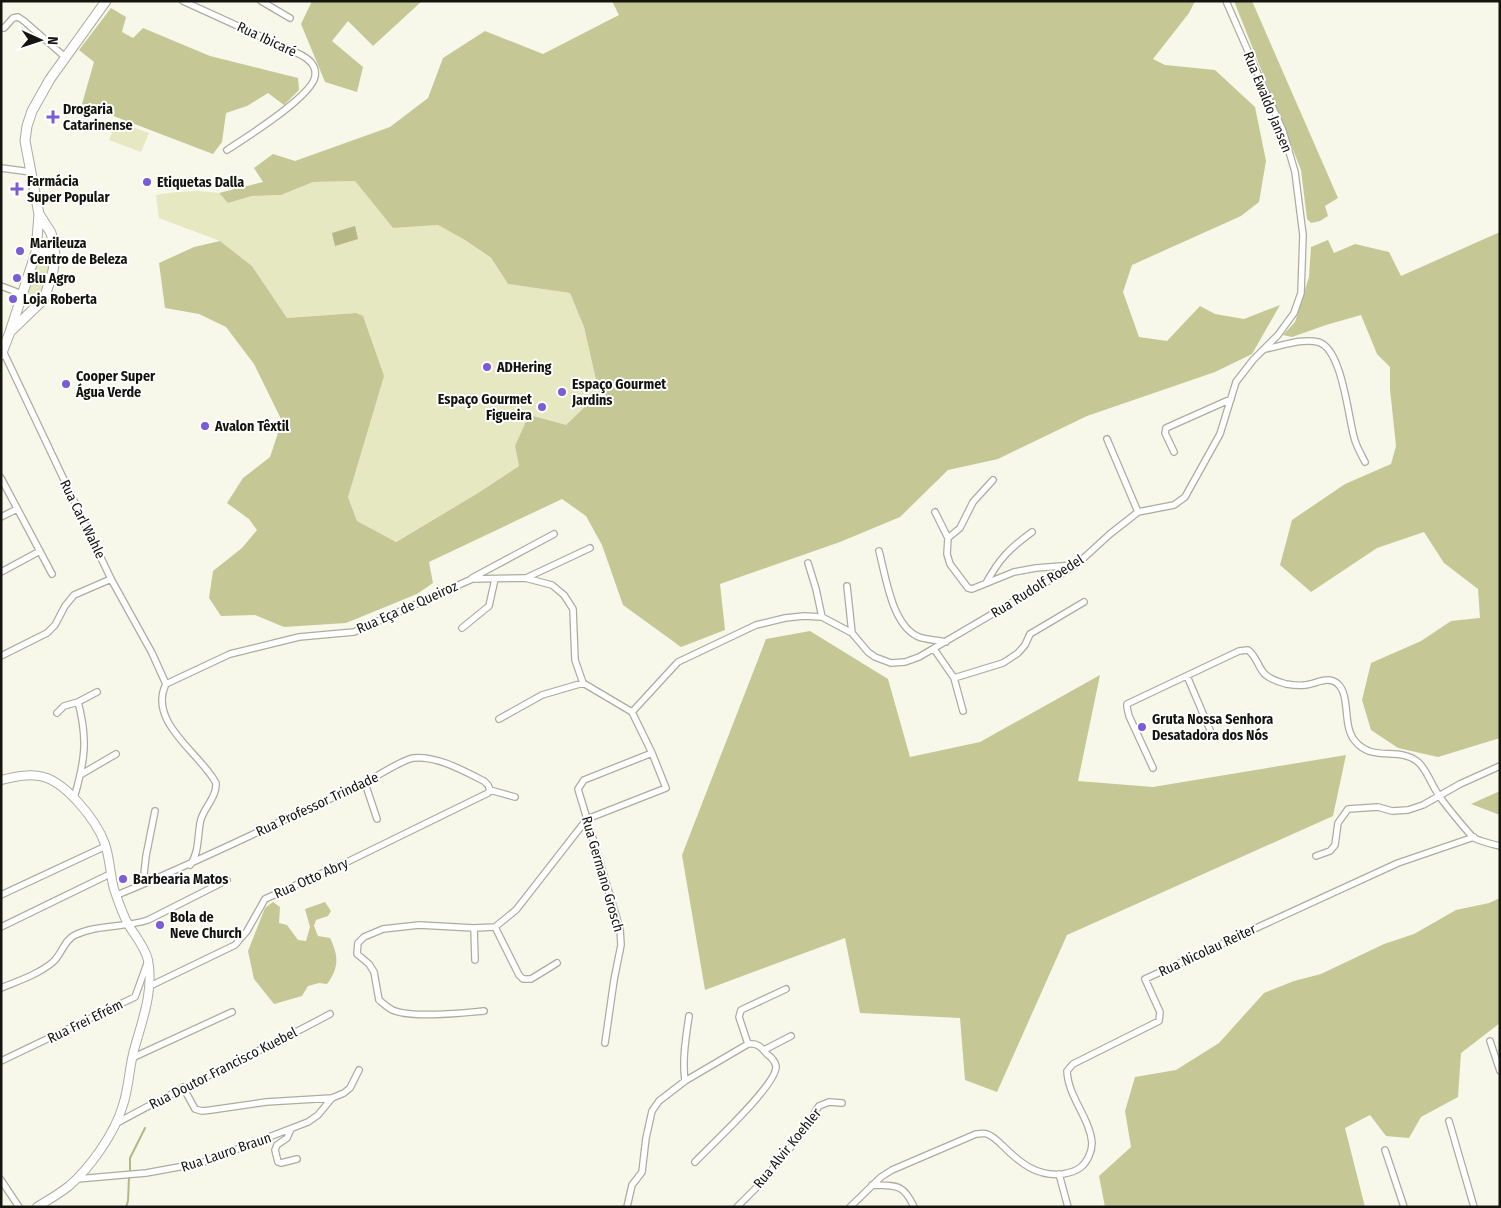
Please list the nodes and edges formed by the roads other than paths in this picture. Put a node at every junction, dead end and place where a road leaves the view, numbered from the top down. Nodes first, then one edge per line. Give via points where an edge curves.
1 (106, 1) edge
2 (184, 1) edge
3 (261, 1) edge
4 (1226, 1) edge
5 (290, 18) dead end
6 (1, 28) edge
7 (65, 57) junction
8 (227, 150) dead end
9 (1, 168) edge
10 (30, 172) junction
11 (39, 214) junction
12 (1303, 235) joint
13 (36, 252) junction
14 (55, 255) junction
15 (1, 286) edge
16 (22, 294) junction
17 (36, 306) junction
18 (10, 332) junction
19 (1265, 349) junction
20 (2, 353) edge
21 (1231, 399) junction
22 (1107, 439) dead end
23 (1174, 452) dead end
24 (1365, 462) dead end
25 (1, 478) edge
26 (993, 480) dead end
27 (17, 509) junction
28 (935, 512) dead end
29 (1138, 512) junction
30 (1, 517) edge
31 (1032, 532) dead end
32 (554, 534) dead end
33 (948, 538) junction
34 (590, 548) dead end
35 (40, 551) junction
36 (879, 551) dead end
37 (808, 563) dead end
38 (1076, 565) junction
39 (1, 572) edge
40 (52, 574) dead end
41 (525, 578) junction
42 (111, 579) junction
43 (472, 579) junction
44 (495, 579) junction
45 (986, 583) junction
46 (847, 586) dead end
47 (1084, 602) dead end
48 (822, 617) junction
49 (462, 628) dead end
50 (852, 633) junction
51 (946, 642) junction
52 (934, 649) junction
53 (1, 656) edge
54 (1187, 676) junction
55 (954, 678) junction
56 (583, 683) junction
57 (166, 684) junction
58 (97, 692) dead end
59 (78, 702) junction
60 (963, 711) dead end
61 (632, 712) junction
62 (57, 714) dead end
63 (499, 719) dead end
64 (1210, 730) dead end
65 (652, 753) junction
66 (116, 754) dead end
67 (1500, 766) edge
68 (1153, 768) dead end
69 (80, 775) junction
70 (1, 780) edge
71 (365, 783) junction
72 (490, 790) junction
73 (1439, 796) junction
74 (515, 797) dead end
75 (74, 798) junction
76 (155, 810) dead end
77 (376, 819) dead end
78 (587, 819) junction
79 (1474, 837) junction
80 (106, 846) junction
81 (1500, 846) edge
82 (1316, 856) dead end
83 (190, 865) junction
84 (110, 874) junction
85 (227, 880) dead end
86 (144, 884) junction
87 (1, 895) edge
88 (116, 895) junction
89 (129, 925) junction
90 (495, 927) junction
91 (1, 928) edge
92 (474, 928) junction
93 (476, 960) dead end
94 (148, 961) junction
95 (556, 963) dead end
96 (150, 986) junction
97 (1, 988) edge
98 (786, 989) dead end
99 (484, 1011) dead end
100 (232, 1012) dead end
101 (330, 1014) dead end
102 (689, 1016) dead end
103 (791, 1036) dead end
104 (1490, 1041) dead end
105 (605, 1043) dead end
106 (748, 1044) junction
107 (764, 1050) junction
108 (132, 1058) junction
109 (1, 1061) edge
110 (360, 1070) dead end
111 (1500, 1071) edge
112 (685, 1081) junction
113 (183, 1087) junction
114 (332, 1098) junction
115 (842, 1103) dead end
116 (1449, 1121) dead end
117 (117, 1123) junction
118 (292, 1129) junction
119 (1385, 1150) dead end
120 (297, 1158) dead end
121 (695, 1162) dead end
122 (1059, 1174) junction
123 (77, 1179) junction
124 (1, 1180) edge
125 (872, 1185) junction
126 (627, 1204) edge
127 (19, 1207) edge
128 (37, 1207) edge
129 (633, 1207) edge
130 (737, 1207) edge
131 (850, 1207) edge
132 (914, 1207) edge
133 (1068, 1207) edge
134 (1404, 1207) edge
135 (1474, 1207) edge

1 - 7 main road
2 - 8 street, Rua Ibicaré via 298,52 314,67 312,84 289,106
3 - 5 street
4 - 12 street, Rua Ewaldo Jansen via 1283,131 1295,172
6 - 7 street via 18,17
7 - 10 main road via 27,126
9 - 10 street
10 - 11 main road
11 - 13 main road
11 - 14 main road via 51,233
12 - 19 street, Rua Rudolf Roedel via 1301,293 1294,313
13 - 14 main road via 48,249
13 - 16 main road
14 - 17 main road via 49,286 44,299
15 - 16 street
16 - 17 main road
16 - 18 main road
17 - 18 main road
18 - 20 main road
19 - 21 street, Rua Rudolf Roedel via 1236,382
19 - 24 street via 1308,340 1321,342 1328,348 1338,368 1354,438
20 - 42 street, Rua Carl Wahle
21 - 23 street via 1166,428 1165,433
21 - 29 street, Rua Rudolf Roedel via 1220,434 1185,497 1174,506
22 - 29 street
25 - 27 street
26 - 33 street via 973,502 960,528
27 - 30 street
27 - 35 street
28 - 33 street
29 - 38 street, Rua Rudolf Roedel
31 - 45 street via 999,560
32 - 43 street
33 - 45 street via 950,564 963,584 972,589
34 - 41 street
35 - 39 street
35 - 40 street
36 - 51 street via 893,605 904,624 920,637
37 - 48 street
38 - 45 street via 1014,572
38 - 51 street, Rua Rudolf Roedel
41 - 44 street, Rua Eça de Queiroz
41 - 56 street, Rua Eça de Queiroz via 552,585 573,609 575,660
42 - 53 street via 74,595 48,633
42 - 57 street, Rua Carl Wahle
43 - 44 street, Rua Eça de Queiroz
43 - 57 street, Rua Eça de Queiroz via 354,632 299,637 230,654
44 - 49 street via 489,606
46 - 50 street
47 - 55 street via 1030,634 1018,653 1003,663
48 - 50 street, Rua Rudolf Roedel
48 - 61 street, Rua Rudolf Roedel via 785,618 756,625 691,654 678,662
50 - 52 street, Rua Rudolf Roedel via 868,652 892,663 905,662
51 - 52 street, Rua Rudolf Roedel
52 - 55 street
54 - 64 street
54 - 68 street via 1127,704 1129,716
54 - 73 street via 1239,651 1248,650 1263,672 1277,681 1305,685 1330,680 1343,692 1348,728 1356,743 1378,754 1399,754 1417,761
55 - 60 street
56 - 61 street
56 - 63 street via 542,695
57 - 83 street via 162,702 167,721 216,783 215,792 202,816 197,848
58 - 59 street
59 - 62 street via 64,706
59 - 69 street via 85,736
61 - 65 street
65 - 78 street, Rua Germano Grosch via 584,780 578,789
65 - 78 street via 666,788
66 - 69 street
67 - 73 street
69 - 75 street
70 - 75 main road via 40,776 50,779
71 - 72 street, Rua Professor Trindade via 411,758 427,757 484,781
71 - 77 street
71 - 83 street, Rua Professor Trindade
72 - 74 street, Rua Professor Trindade
72 - 96 street, Rua Otto Abry via 356,858 265,899 235,945
73 - 79 street
73 - 82 street via 1408,810 1348,809 1338,823 1335,845 1330,851
75 - 80 main road
76 - 86 street
78 - 90 street via 516,910
78 - 105 street, Rua Germano Grosch via 620,929 621,944
79 - 81 street
79 - 122 street, Rua Nicolau Reiter via 1398,863 1145,979 1160,1012 1159,1021 1073,1064 1067,1071 1068,1082 1092,1145 1088,1160 1079,1168
80 - 84 main road
80 - 87 street
83 - 86 street, Rua Professor Trindade
84 - 88 main road
84 - 91 street
85 - 89 street via 148,920
86 - 88 street, Rua Professor Trindade
88 - 89 main road
89 - 94 main road
89 - 97 street via 84,931 73,936 54,961
90 - 92 street
90 - 95 street via 523,979 531,979
92 - 93 street
92 - 99 street via 419,925 383,929 364,937 358,943 357,954 374,972 379,1000 393,1011 455,1014
94 - 96 main road
94 - 109 street, Rua Frei Efrém via 135,997
96 - 108 main road
98 - 106 street via 741,1010 739,1017
100 - 108 street
101 - 113 street, Rua Doutor Francisco Kuebel
102 - 112 street
103 - 107 street
104 - 111 street
106 - 107 street
106 - 112 street
107 - 121 street via 774,1060 775,1073 755,1101
108 - 117 main road
110 - 114 street, Rua Lauro Braun via 350,1088
112 - 126 street via 659,1101 652,1111 642,1172 632,1186
113 - 114 street via 195,1109 202,1111 266,1102
113 - 117 street, Rua Doutor Francisco Kuebel
114 - 118 street, Rua Lauro Braun via 318,1116
115 - 130 street, Rua Alvir Koehler via 829,1102 819,1106 796,1141
116 - 135 street
117 - 123 main road
118 - 120 street via 274,1150 278,1162
118 - 123 street, Rua Lauro Braun via 201,1163 146,1173
119 - 134 street
122 - 125 street via 1026,1167 996,1139 987,1134 976,1134 892,1170
122 - 133 street
123 - 128 main road
124 - 127 street
125 - 131 street
125 - 132 street via 901,1188
126 - 129 street

